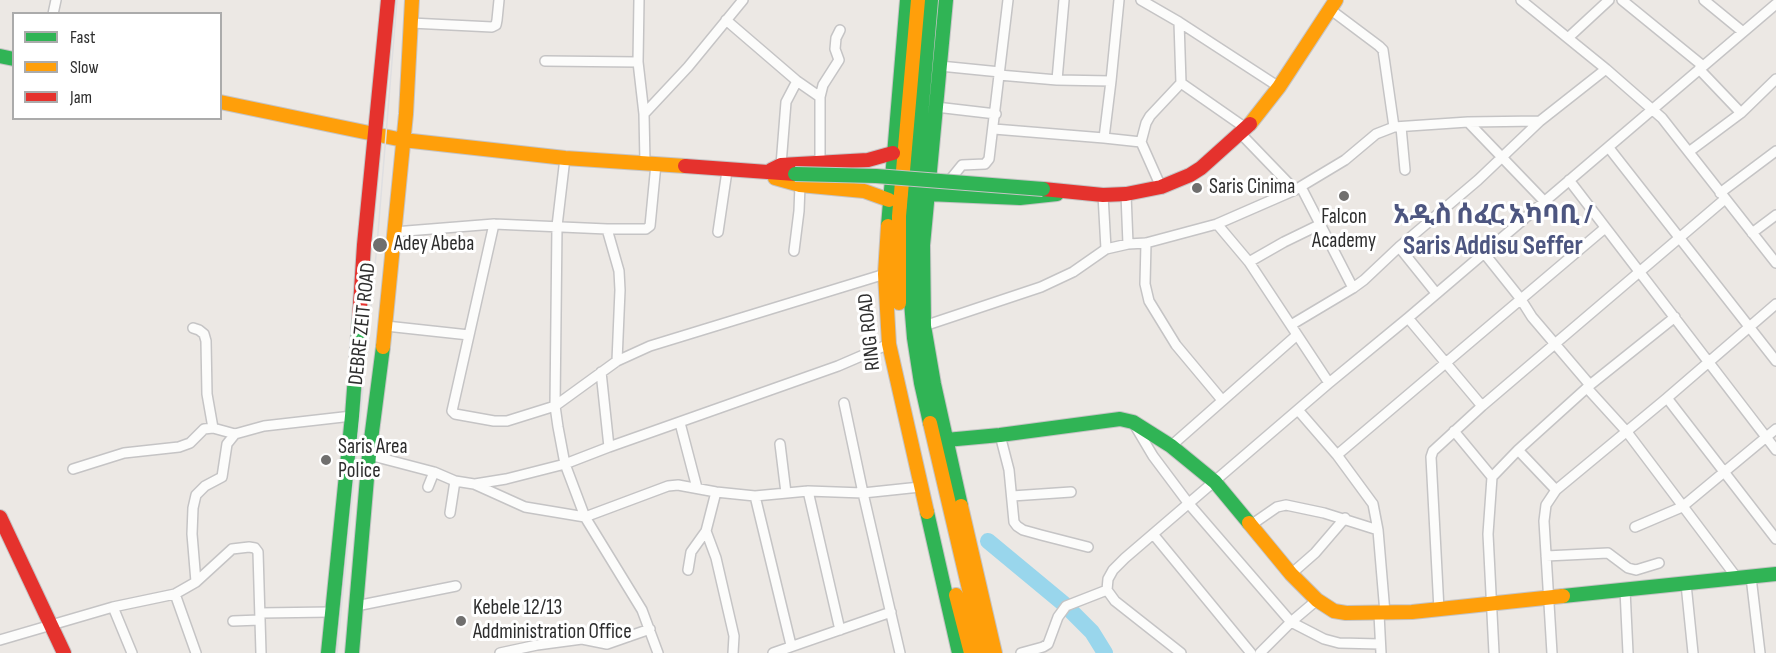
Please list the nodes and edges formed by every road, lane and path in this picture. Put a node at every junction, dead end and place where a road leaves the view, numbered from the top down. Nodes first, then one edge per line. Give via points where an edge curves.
1 (388, 0) edge
2 (412, 0) edge
3 (499, 0) edge
4 (743, 0) edge
5 (907, 0) edge
6 (918, 0) edge
7 (931, 0) edge
8 (946, 0) edge
9 (1008, 0) edge
10 (1064, 0) edge
11 (1119, 0) edge
12 (1141, 0) edge
13 (1521, 0) edge
14 (1609, 0) edge
15 (1622, 0) edge
16 (1704, 0) edge
17 (641, 1) edge
18 (1776, 4) edge
19 (1334, 5) edge
20 (726, 20) junction
21 (1179, 22) junction
22 (411, 23) junction
23 (840, 30) dead end
24 (1743, 32) junction
25 (1569, 37) junction
26 (545, 61) dead end
27 (638, 62) junction
28 (940, 66) junction
29 (1701, 67) junction
30 (1606, 69) junction
31 (999, 73) junction
32 (1776, 79) edge
33 (1057, 80) junction
34 (796, 81) junction
35 (1111, 81) junction
36 (1180, 83) junction
37 (1279, 87) junction
38 (820, 97) junction
39 (222, 102) edge
40 (936, 107) junction
41 (1653, 109) junction
42 (392, 112) junction
43 (1741, 113) junction
44 (644, 114) junction
45 (996, 114) junction
46 (1540, 121) junction
47 (1468, 122) junction
48 (1397, 127) junction
49 (994, 129) junction
50 (1244, 131) junction
51 (375, 134) junction
52 (1104, 138) junction
53 (403, 140) junction
54 (1141, 142) junction
55 (1609, 148) junction
56 (1690, 151) junction
57 (1776, 151) edge
58 (892, 153) junction
59 (565, 158) junction
60 (1500, 158) junction
61 (820, 163) junction
62 (651, 164) junction
63 (781, 165) junction
64 (1404, 170) dead end
65 (727, 171) junction
66 (765, 173) junction
67 (797, 180) junction
68 (1569, 180) junction
69 (949, 181) junction
70 (1161, 187) junction
71 (1298, 188) junction
72 (1064, 191) junction
73 (927, 194) junction
74 (1126, 194) junction
75 (1103, 195) junction
76 (1723, 196) junction
77 (889, 200) junction
78 (1545, 202) junction
79 (1776, 215) edge
80 (494, 224) junction
81 (1217, 224) junction
82 (1319, 225) junction
83 (557, 226) junction
84 (1605, 228) junction
85 (607, 229) junction
86 (394, 232) junction
87 (718, 232) dead end
88 (1752, 233) junction
89 (1680, 237) junction
90 (1146, 243) junction
91 (1128, 244) junction
92 (1399, 246) junction
93 (1106, 249) junction
94 (794, 251) dead end
95 (1484, 253) junction
96 (1249, 262) junction
97 (1776, 263) edge
98 (1641, 272) junction
99 (885, 274) junction
100 (1353, 288) junction
101 (1436, 293) junction
102 (1520, 298) junction
103 (1776, 304) edge
104 (1675, 317) junction
105 (1408, 318) junction
106 (1291, 325) junction
107 (386, 326) junction
108 (924, 326) junction
109 (193, 328) dead end
110 (1750, 328) junction
111 (469, 335) junction
112 (1297, 335) junction
113 (890, 344) junction
114 (1555, 345) junction
115 (617, 361) junction
116 (1776, 361) edge
117 (1709, 362) junction
118 (1446, 364) junction
119 (601, 372) junction
120 (1329, 383) junction
121 (1588, 386) junction
122 (1667, 398) junction
123 (1222, 400) junction
124 (844, 403) dead end
125 (555, 406) junction
126 (1482, 406) junction
127 (1298, 410) junction
128 (352, 416) junction
129 (1133, 422) junction
130 (680, 423) junction
131 (213, 428) junction
132 (1776, 429) edge
133 (1454, 431) junction
134 (1627, 432) junction
135 (235, 434) junction
136 (1000, 435) junction
137 (1766, 437) junction
138 (946, 440) junction
139 (780, 444) dead end
140 (1171, 446) junction
141 (609, 447) junction
142 (1518, 450) junction
143 (1776, 450) edge
144 (369, 455) junction
145 (1337, 455) junction
146 (565, 464) junction
147 (73, 469) dead end
148 (434, 472) junction
149 (1724, 474) junction
150 (1492, 477) junction
151 (455, 481) junction
152 (1215, 482) junction
153 (474, 484) junction
154 (428, 487) dead end
155 (920, 487) junction
156 (697, 488) junction
157 (1556, 490) junction
158 (716, 492) junction
159 (808, 492) junction
160 (1071, 492) dead end
161 (786, 493) junction
162 (863, 493) junction
163 (755, 496) junction
164 (1012, 496) junction
165 (1189, 504) junction
166 (1682, 507) junction
167 (450, 513) dead end
168 (0, 517) edge
169 (585, 517) junction
170 (1345, 519) junction
171 (1251, 525) junction
172 (1635, 527) dead end
173 (1378, 530) junction
174 (706, 531) junction
175 (1153, 534) junction
176 (1776, 539) edge
177 (1088, 547) dead end
178 (1546, 556) junction
179 (1659, 563) dead end
180 (688, 570) dead end
181 (1291, 574) junction
182 (1776, 574) edge
183 (1744, 578) junction
184 (196, 582) junction
185 (1686, 584) junction
186 (456, 586) dead end
187 (1107, 590) junction
188 (1624, 590) junction
189 (175, 594) junction
190 (1549, 597) junction
191 (1317, 600) junction
192 (1491, 605) junction
193 (356, 606) junction
194 (113, 607) junction
195 (1439, 610) junction
196 (332, 612) junction
197 (891, 612) junction
198 (1382, 614) junction
199 (260, 616) junction
200 (233, 621) dead end
201 (1291, 622) junction
202 (51, 626) junction
203 (650, 629) junction
204 (840, 630) junction
205 (0, 640) edge
206 (791, 645) junction
207 (1381, 648) edge
208 (64, 653) edge
209 (132, 653) edge
210 (196, 653) edge
211 (261, 653) edge
212 (328, 653) edge
213 (352, 653) edge
214 (500, 653) edge
215 (658, 653) edge
216 (733, 653) edge
217 (775, 653) edge
218 (900, 653) edge
219 (959, 653) edge
220 (971, 653) edge
221 (984, 653) edge
222 (995, 653) edge
223 (1021, 653) edge
224 (1181, 653) edge
225 (1251, 653) edge
226 (1260, 653) edge
227 (1494, 653) edge
228 (1552, 653) edge
229 (1628, 653) edge
230 (1693, 653) edge
231 (1760, 653) edge

1 - 42 main road, DEBRE ZEIT ROAD
2 - 22 main road, DEBRE ZEIT ROAD
3 - 22 street via 496,25 492,27
4 - 20 street
5 - 58 main road, RING ROAD
6 - 220 main road, RING ROAD via 899,216 900,313 921,437
7 - 221 main road, RING ROAD via 910,245 910,290 926,406
8 - 28 main road
9 - 31 street
10 - 33 street
11 - 35 street
12 - 21 street
13 - 25 street
14 - 25 street
15 - 29 street
16 - 24 street
17 - 27 street
18 - 24 street
19 - 37 main road
19 - 48 street via 1383,50
20 - 34 street
20 - 44 street
21 - 36 street
21 - 37 street
22 - 42 main road, DEBRE ZEIT ROAD
23 - 38 street via 836,38 839,60
24 - 29 street
25 - 30 street
26 - 27 street
27 - 44 street
28 - 31 street
28 - 40 main road
29 - 41 street
29 - 43 street
30 - 41 street
30 - 46 street
31 - 33 street
31 - 45 street
32 - 43 street
33 - 35 street
34 - 38 street
34 - 63 street via 786,102
35 - 52 street
36 - 50 street
36 - 54 street via 1150,116
37 - 50 main road
38 - 61 street
39 - 51 main road
40 - 45 street
40 - 73 main road
41 - 55 street
41 - 56 street
42 - 51 main road, DEBRE ZEIT ROAD
42 - 53 main road, DEBRE ZEIT ROAD
43 - 56 street
44 - 62 street
45 - 49 street
46 - 47 street
46 - 60 street
47 - 48 street
47 - 60 street
48 - 64 street
48 - 71 street via 1376,134 1346,160
49 - 52 street
49 - 69 street via 985,164 962,165
50 - 70 main road via 1201,168
50 - 71 street
51 - 53 main road
51 - 128 main road, DEBRE ZEIT ROAD
52 - 54 street
53 - 59 main road
53 - 86 main road, DEBRE ZEIT ROAD
54 - 70 street
55 - 68 street
55 - 89 street
56 - 76 street
57 - 76 street
58 - 61 main road via 868,160
58 - 77 main road, RING ROAD
59 - 62 main road
59 - 83 street
60 - 78 street
60 - 92 street
61 - 63 main road
62 - 65 main road
62 - 85 street via 650,226
63 - 66 main road
65 - 66 main road
65 - 87 street
66 - 67 main road
67 - 69 main road, bridge via 876,176
67 - 77 main road via 855,189
67 - 94 street via 799,211
68 - 78 street
68 - 84 street
69 - 72 main road, bridge
70 - 74 main road
71 - 81 street
71 - 82 street
72 - 73 main road via 1032,198
72 - 75 main road
73 - 108 main road via 922,264
74 - 75 main road
74 - 91 street
75 - 93 street
76 - 88 street
76 - 89 street
77 - 99 main road, RING ROAD
78 - 95 street
79 - 88 street
80 - 83 street
80 - 86 street
80 - 111 street
81 - 90 street
81 - 96 street
82 - 96 street
82 - 100 street
83 - 85 street
83 - 125 street
84 - 98 street
84 - 102 street
85 - 115 street via 619,272
86 - 107 main road, DEBRE ZEIT ROAD
88 - 97 street
89 - 98 street
89 - 110 street
90 - 91 street
90 - 123 street via 1149,301 1176,345
91 - 93 street
92 - 100 street
92 - 101 street
93 - 108 street via 1041,287
95 - 101 street
95 - 102 street
96 - 106 street
98 - 104 street
98 - 114 street
99 - 113 main road, RING ROAD
99 - 115 street via 650,346
100 - 106 street
101 - 105 street
102 - 114 street
102 - 118 street
103 - 110 street
104 - 117 street
104 - 121 street
105 - 118 street
105 - 120 street
106 - 112 street
107 - 111 street
107 - 144 main road, DEBRE ZEIT ROAD
108 - 138 main road
109 - 131 street via 204,334 206,341 207,394
110 - 116 street
110 - 117 street
111 - 125 street via 453,413 507,421
112 - 120 street
112 - 123 street
113 - 130 street
113 - 155 main road, RING ROAD
114 - 121 street
114 - 126 street
115 - 119 street
117 - 122 street
117 - 137 street
118 - 126 street
118 - 145 street
119 - 125 street
119 - 141 street
120 - 127 street
121 - 134 street
121 - 142 street
122 - 134 street
122 - 149 street
123 - 140 street
124 - 162 street
125 - 146 street
126 - 133 street
127 - 145 street
127 - 152 street
128 - 135 street via 275,424
128 - 196 main road, DEBRE ZEIT ROAD
129 - 136 main road via 1120,419
129 - 140 main road
129 - 165 street
130 - 141 street
130 - 156 street
131 - 135 street
131 - 147 street via 204,429 190,443 179,447 124,453
132 - 137 street
133 - 150 street
133 - 195 street via 1436,446 1431,457
134 - 157 street
134 - 166 street
135 - 184 street via 227,444 222,477 196,495 192,534
136 - 138 main road
136 - 164 street
137 - 143 street
137 - 149 street
138 - 222 main road
139 - 161 street
140 - 152 main road
141 - 146 street
142 - 150 street
142 - 157 street
144 - 148 street
144 - 193 main road, DEBRE ZEIT ROAD
145 - 173 street via 1373,504
146 - 153 street
146 - 169 street
148 - 151 street
148 - 154 street
149 - 166 street
149 - 176 street
150 - 192 street via 1488,525
151 - 153 street
151 - 167 street
152 - 165 street
152 - 171 main road
153 - 169 street via 525,507
155 - 162 street
155 - 219 main road, RING ROAD
156 - 158 street
156 - 169 street via 668,486
157 - 178 street via 1546,505
158 - 163 street
158 - 174 street
159 - 161 street
159 - 162 street
159 - 204 street
160 - 164 street
161 - 163 street
162 - 197 street
163 - 206 street
164 - 177 street via 1017,526
165 - 175 street
165 - 201 street
166 - 172 street
166 - 183 street
168 - 202 main road
169 - 203 street
170 - 171 street via 1286,505
170 - 173 street
170 - 181 street
171 - 181 main road
173 - 198 street
174 - 180 street via 691,552
174 - 216 street via 732,626
175 - 187 street via 1113,570
175 - 225 street
178 - 179 street via 1608,553 1636,570
178 - 190 street
181 - 191 main road
182 - 183 main road
183 - 185 main road
183 - 231 street
184 - 189 street
184 - 199 street via 232,549 255,548
185 - 188 main road
185 - 230 street
186 - 193 street
187 - 223 street via 1070,604 1058,616 1048,644
187 - 224 street via 1122,608
188 - 190 main road
188 - 229 street
189 - 194 street
189 - 210 street
190 - 192 main road
190 - 228 street
191 - 198 main road via 1340,612
191 - 201 street
192 - 195 main road
192 - 227 street
193 - 213 main road, DEBRE ZEIT ROAD
194 - 202 street
194 - 209 street
195 - 198 main road
196 - 199 street
196 - 212 main road, DEBRE ZEIT ROAD
197 - 204 street
197 - 218 street
198 - 207 street
199 - 200 street
199 - 211 street
201 - 207 street via 1339,643
201 - 226 street
202 - 205 street
202 - 208 main road
203 - 214 street via 607,644 582,639
203 - 215 street
204 - 206 street
206 - 217 street

